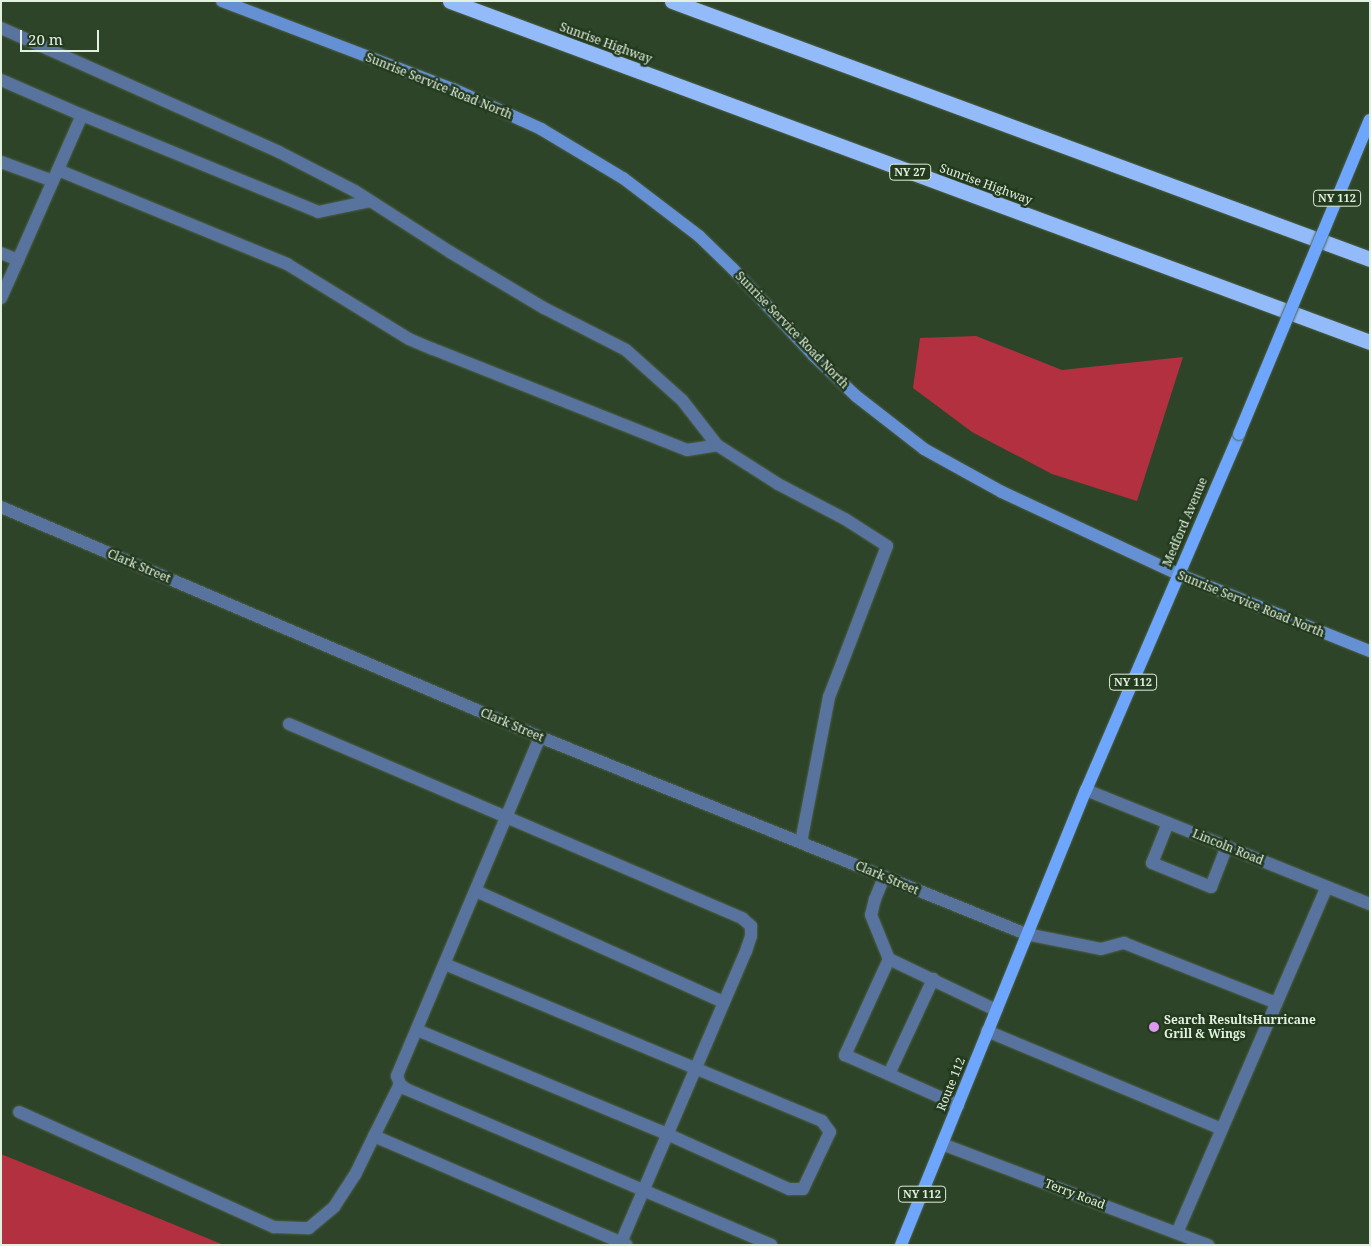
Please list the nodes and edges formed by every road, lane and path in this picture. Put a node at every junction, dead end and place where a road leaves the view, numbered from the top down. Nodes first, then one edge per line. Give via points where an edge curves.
1 (222, 1) edge
2 (450, 1) edge
3 (672, 1) edge
4 (1, 28) edge
5 (1, 80) edge
6 (82, 115) junction
7 (1370, 120) edge
8 (1, 162) edge
9 (56, 175) junction
10 (370, 201) junction
11 (1, 252) edge
12 (1370, 259) edge
13 (18, 260) junction
14 (1, 298) edge
15 (1370, 342) edge
16 (717, 445) junction
17 (1, 507) edge
18 (1178, 574) junction
19 (1370, 651) edge
20 (289, 724) dead end
21 (540, 737) junction
22 (1086, 790) junction
23 (507, 818) junction
24 (1168, 823) junction
25 (801, 842) junction
26 (1227, 846) junction
27 (884, 877) junction
28 (1327, 887) junction
29 (476, 891) junction
30 (1370, 904) edge
31 (1026, 934) junction
32 (889, 959) junction
33 (445, 964) junction
34 (933, 979) junction
35 (723, 1002) junction
36 (1276, 1004) junction
37 (996, 1010) junction
38 (417, 1030) junction
39 (987, 1031) junction
40 (695, 1069) junction
41 (889, 1074) junction
42 (400, 1084) junction
43 (958, 1105) junction
44 (19, 1112) dead end
45 (1221, 1129) junction
46 (668, 1134) junction
47 (374, 1136) junction
48 (942, 1144) junction
49 (644, 1190) junction
50 (1176, 1233) junction
51 (624, 1243) edge
52 (771, 1245) edge
53 (901, 1245) edge
54 (1208, 1245) edge

1 - 18 main road, Sunrise Service Road North via 499,108 582,152 623,178 699,236 814,356 863,402 924,449 1002,492
2 - 15 highway, Sunrise Highway / NY 27
3 - 12 highway
4 - 10 street via 279,152
5 - 6 street
6 - 9 street
6 - 10 street via 318,212
7 - 18 main road, Medford Avenue / NY 112, bridge
8 - 9 street
9 - 13 street
9 - 16 street via 287,264 409,339 434,350 688,450
10 - 16 street via 536,303 626,350 682,400
11 - 13 street
13 - 14 street
16 - 25 street via 778,484 846,518 887,546 829,697
17 - 21 street, Clark Street
18 - 19 main road, Sunrise Service Road North
18 - 22 main road, Medford Avenue / NY 112
20 - 23 street
21 - 23 street
21 - 25 street, Clark Street
22 - 24 street, Lincoln Road
22 - 31 main road, Medford Avenue / NY 112
23 - 29 street
23 - 35 street via 742,919 751,926 751,936
24 - 26 street, Lincoln Road
24 - 26 street via 1152,863 1211,887
25 - 27 street, Clark Street
26 - 28 street, Lincoln Road
27 - 31 street, Clark Street
27 - 32 street via 871,915
28 - 30 street, Lincoln Road
28 - 36 street
29 - 33 street
29 - 35 street
31 - 36 street, Clark Street via 1101,949 1124,943
31 - 37 main road, Route 112 / NY 112
32 - 34 street
32 - 41 street via 845,1055
33 - 38 street
33 - 40 street
34 - 37 street
34 - 41 street
35 - 40 street
36 - 45 street
37 - 39 main road, Route 112 / NY 112
38 - 42 street via 398,1076
38 - 46 street
39 - 43 main road, Route 112 / NY 112
39 - 45 street
40 - 46 street
40 - 46 street via 822,1121 830,1132 803,1189 789,1189
41 - 43 street
42 - 47 street
42 - 49 street
43 - 48 main road, Route 112 / NY 112
44 - 47 street via 274,1227 309,1228 334,1207 355,1175
45 - 50 street
46 - 49 street
47 - 51 street
48 - 50 street, Terry Road
48 - 53 main road, Route 112 / NY 112
49 - 51 street
49 - 52 street
50 - 54 street, Terry Road

